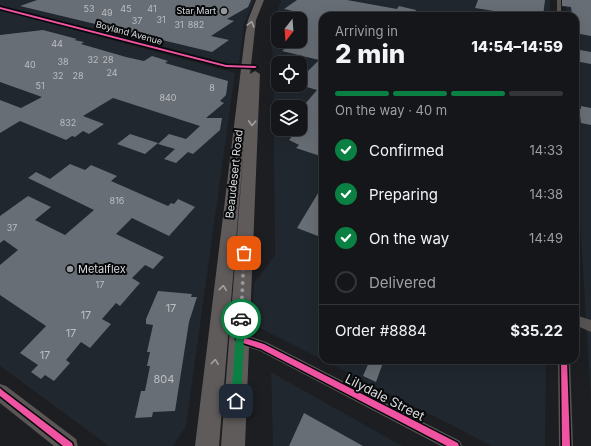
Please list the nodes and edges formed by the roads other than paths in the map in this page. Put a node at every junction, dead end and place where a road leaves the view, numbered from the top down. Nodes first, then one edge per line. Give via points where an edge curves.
1 (260, 0) edge
2 (268, 0) edge
3 (559, 0) edge
4 (0, 8) edge
5 (559, 12) edge
6 (250, 67) junction
7 (579, 322) edge
8 (591, 326) edge
9 (239, 339) junction
10 (564, 364) edge
11 (0, 392) edge
12 (204, 440) edge
13 (68, 446) edge
14 (234, 446) edge
15 (455, 446) edge
16 (566, 446) edge

6 -> 1 highway, Beaudesert Road via 249,31
2 - 6 highway, Beaudesert Road
3 - 5 street
4 - 6 street, Boyland Avenue via 226,66
6 -> 9 highway, Beaudesert Road
12 -> 6 highway, Beaudesert Road
7 - 8 street
9 - 14 highway, Beaudesert Road
9 - 15 street, Lilydale Street via 262,346
10 - 16 street
11 - 13 street

